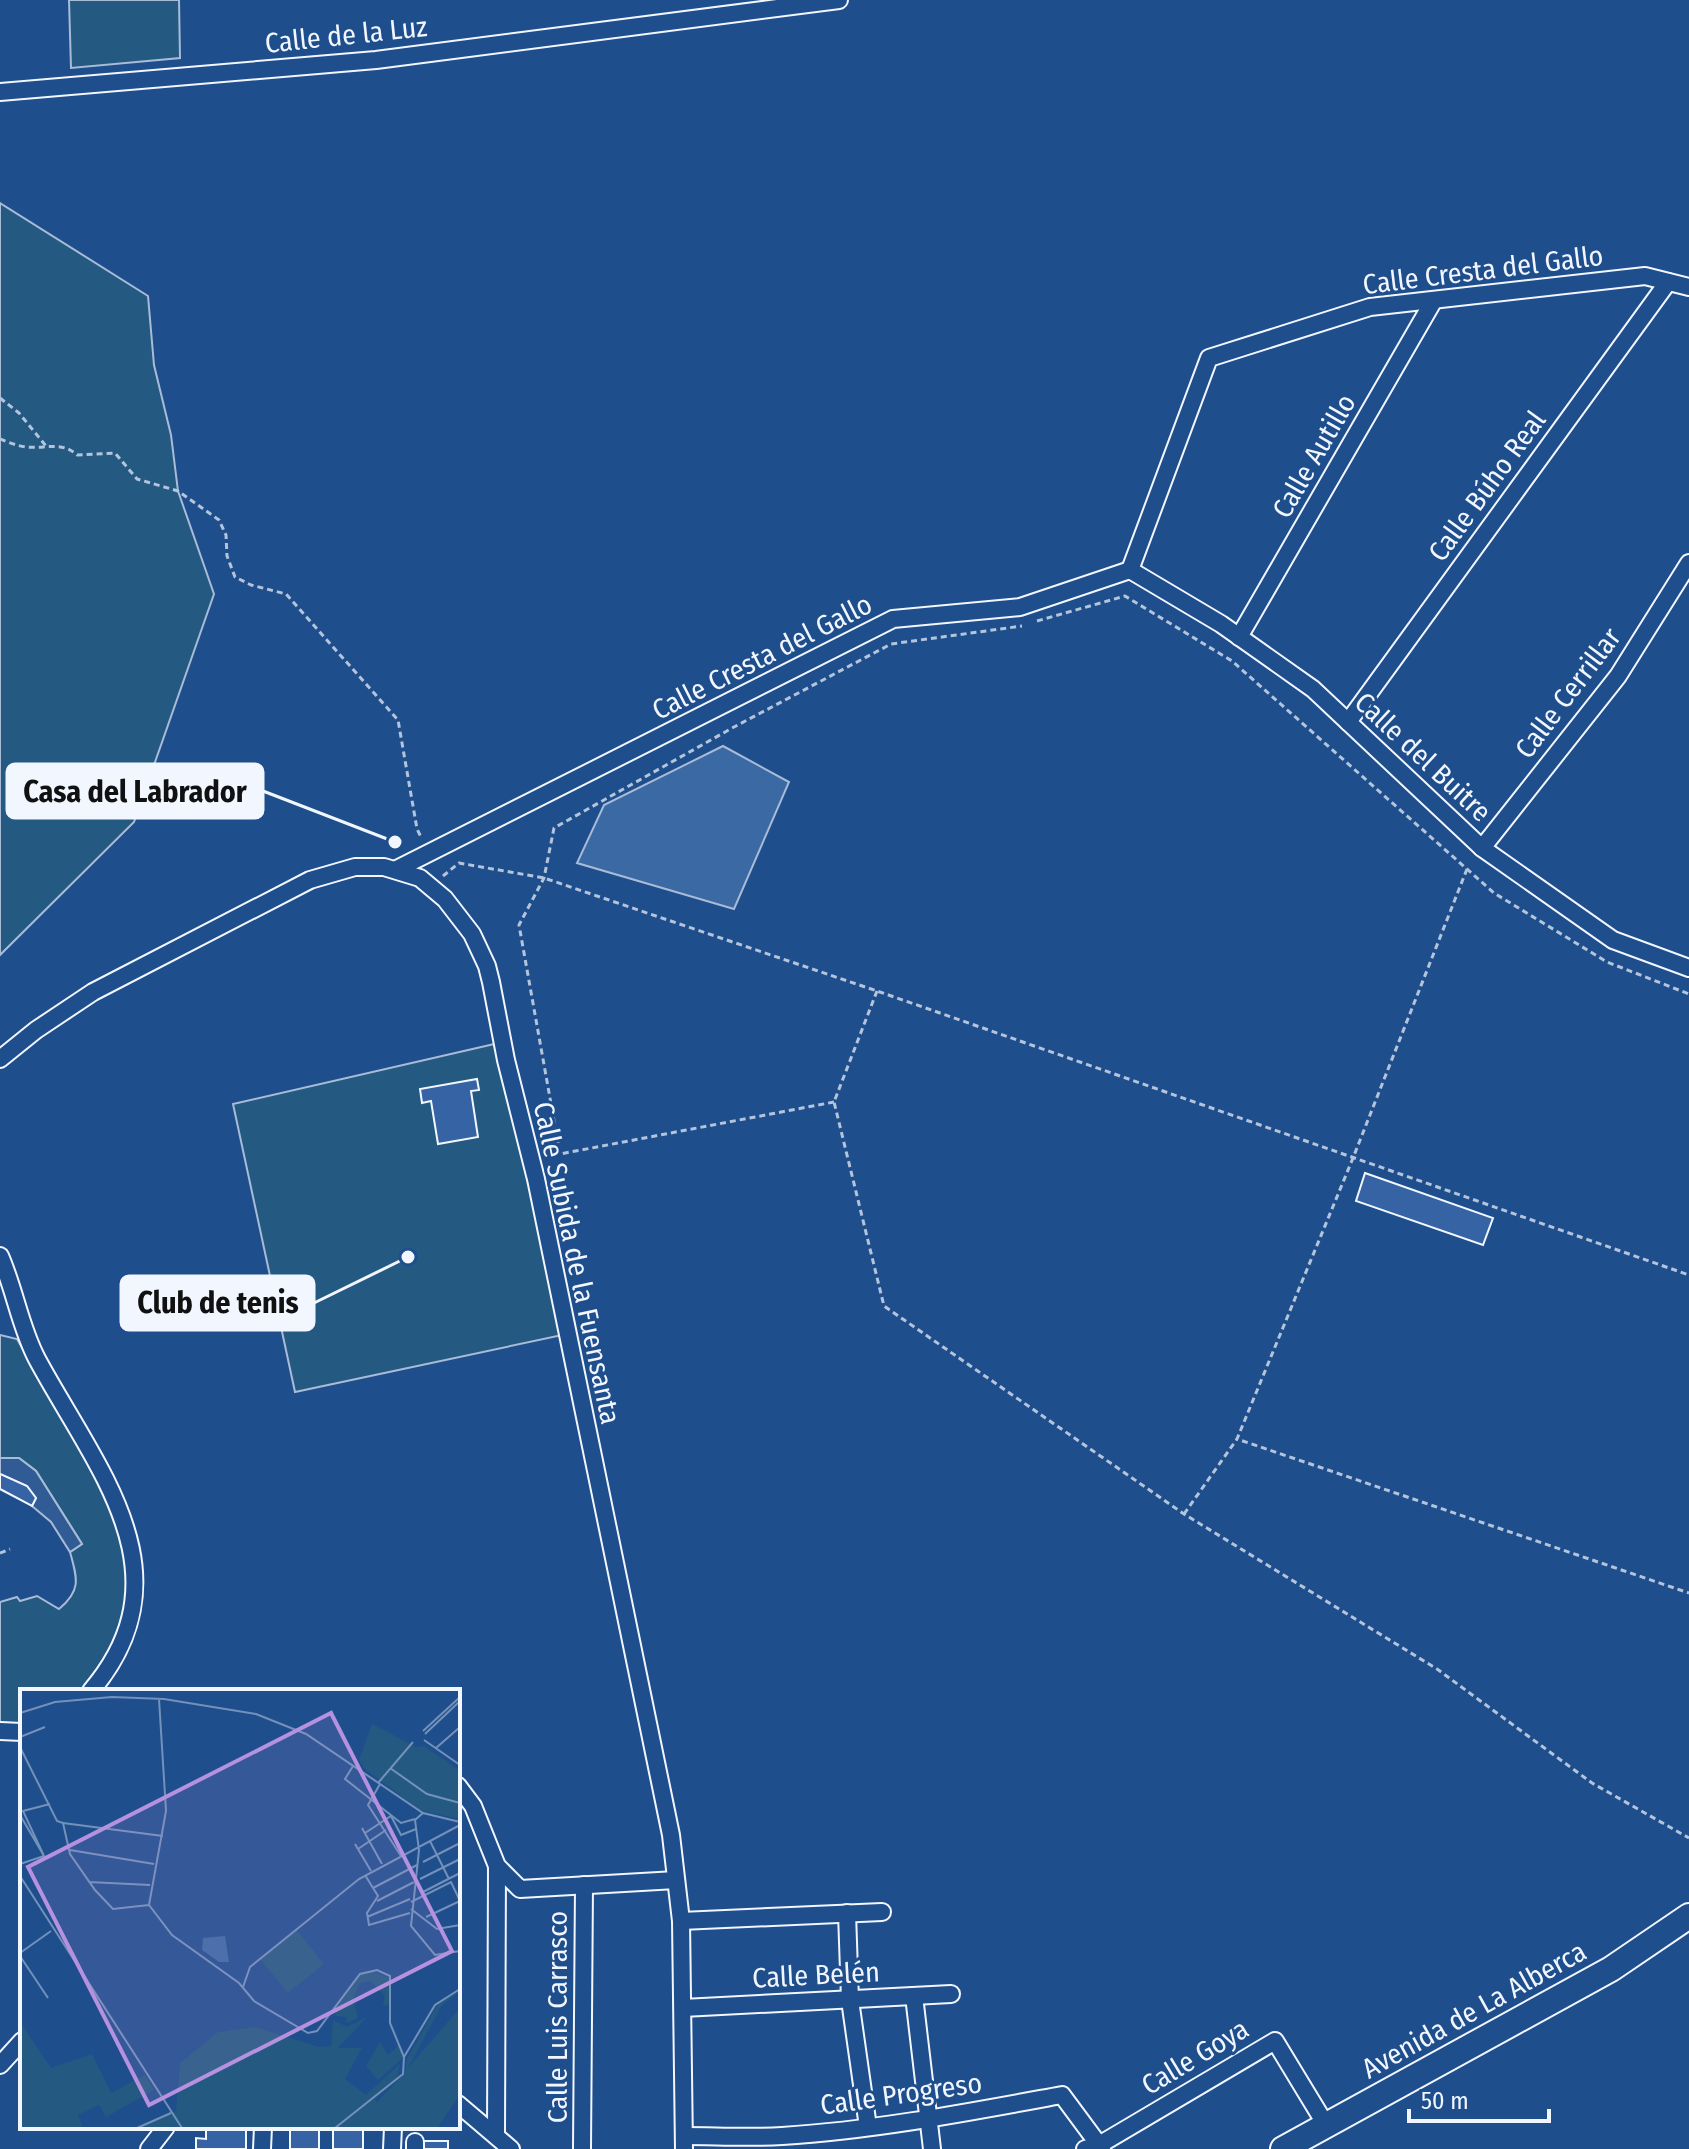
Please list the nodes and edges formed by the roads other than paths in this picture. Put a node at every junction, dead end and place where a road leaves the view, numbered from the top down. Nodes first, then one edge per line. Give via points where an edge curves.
1 (839, 0) edge
2 (0, 92) edge
3 (1668, 282) junction
4 (1689, 287) edge
5 (1434, 300) junction
6 (1689, 563) edge
7 (1130, 570) junction
8 (1239, 637) junction
9 (1348, 722) junction
10 (1482, 848) junction
11 (397, 869) junction
12 (1689, 968) edge
13 (0, 1059) edge
14 (0, 1256) edge
15 (92, 1689) edge
16 (0, 1731) edge
17 (20, 1732) edge
18 (460, 1789) edge
19 (497, 1866) junction
20 (676, 1880) junction
21 (584, 1885) junction
22 (882, 1912) dead end
23 (847, 1913) junction
24 (1689, 1916) edge
25 (681, 1921) junction
26 (951, 1994) dead end
27 (914, 1996) junction
28 (850, 2000) junction
29 (683, 2008) junction
30 (20, 2043) edge
31 (0, 2065) edge
32 (460, 2106) edge
33 (928, 2119) junction
34 (1326, 2125) junction
35 (868, 2127) junction
36 (164, 2129) edge
37 (263, 2129) edge
38 (393, 2129) edge
39 (496, 2135) junction
40 (684, 2142) edge
41 (1095, 2148) edge
42 (149, 2149) edge
43 (262, 2149) edge
44 (392, 2149) edge
45 (511, 2149) edge
46 (582, 2149) edge
47 (932, 2149) edge
48 (1283, 2149) edge

1 - 2 street, Calle de la Luz via 376,60
3 - 4 street, Calle Cresta del Gallo
3 - 5 street, Calle Cresta del Gallo via 1645,276
3 - 9 street, Calle Búho Real
5 - 7 street, Calle Cresta del Gallo via 1370,307 1209,358
5 - 8 street, Calle Autillo
6 - 10 street, Calle Cerrillar via 1618,676
7 - 8 street, Calle del Buitre
7 - 11 street, Calle Cresta del Gallo via 1020,607 893,619
8 - 9 street, Calle del Buitre via 1313,689
9 - 10 street, Calle del Buitre
10 - 12 street, Calle del Buitre via 1613,940
11 - 13 street, Calle Subida de la Fuensanta via 355,867 287,890 93,992
11 - 20 street, Calle Subida de la Fuensanta via 420,878 445,899 472,934 489,974 660,1778
14 - 15 street via 28,1342 94,1455 131,1543 132,1610 118,1649
16 - 17 street
18 - 19 street via 473,1806
19 - 21 street via 520,1889
19 - 39 street
20 - 21 street
20 - 25 street, Calle Subida de la Fuensanta
21 - 46 street, Calle Luis Carrasco
22 - 23 street
23 - 25 street
23 - 28 street
24 - 34 main road, Avenida de La Alberca via 1611,1969
25 - 29 street, Calle Subida de la Fuensanta
26 - 27 street, Calle Belén
27 - 28 street, Calle Belén
27 - 33 street
28 - 29 street, Calle Belén
28 - 35 street
29 - 40 street, Calle Subida de la Fuensanta
30 - 31 street
32 - 39 street
33 - 35 street, Calle Progreso
33 - 41 street, Calle Progreso via 1062,2095
33 - 47 street
34 - 41 street, Calle Goya via 1275,2041
34 - 48 main road, Avenida de La Alberca
35 - 40 street, Calle Progreso
36 - 42 street
37 - 43 street
38 - 44 street
39 - 45 street

